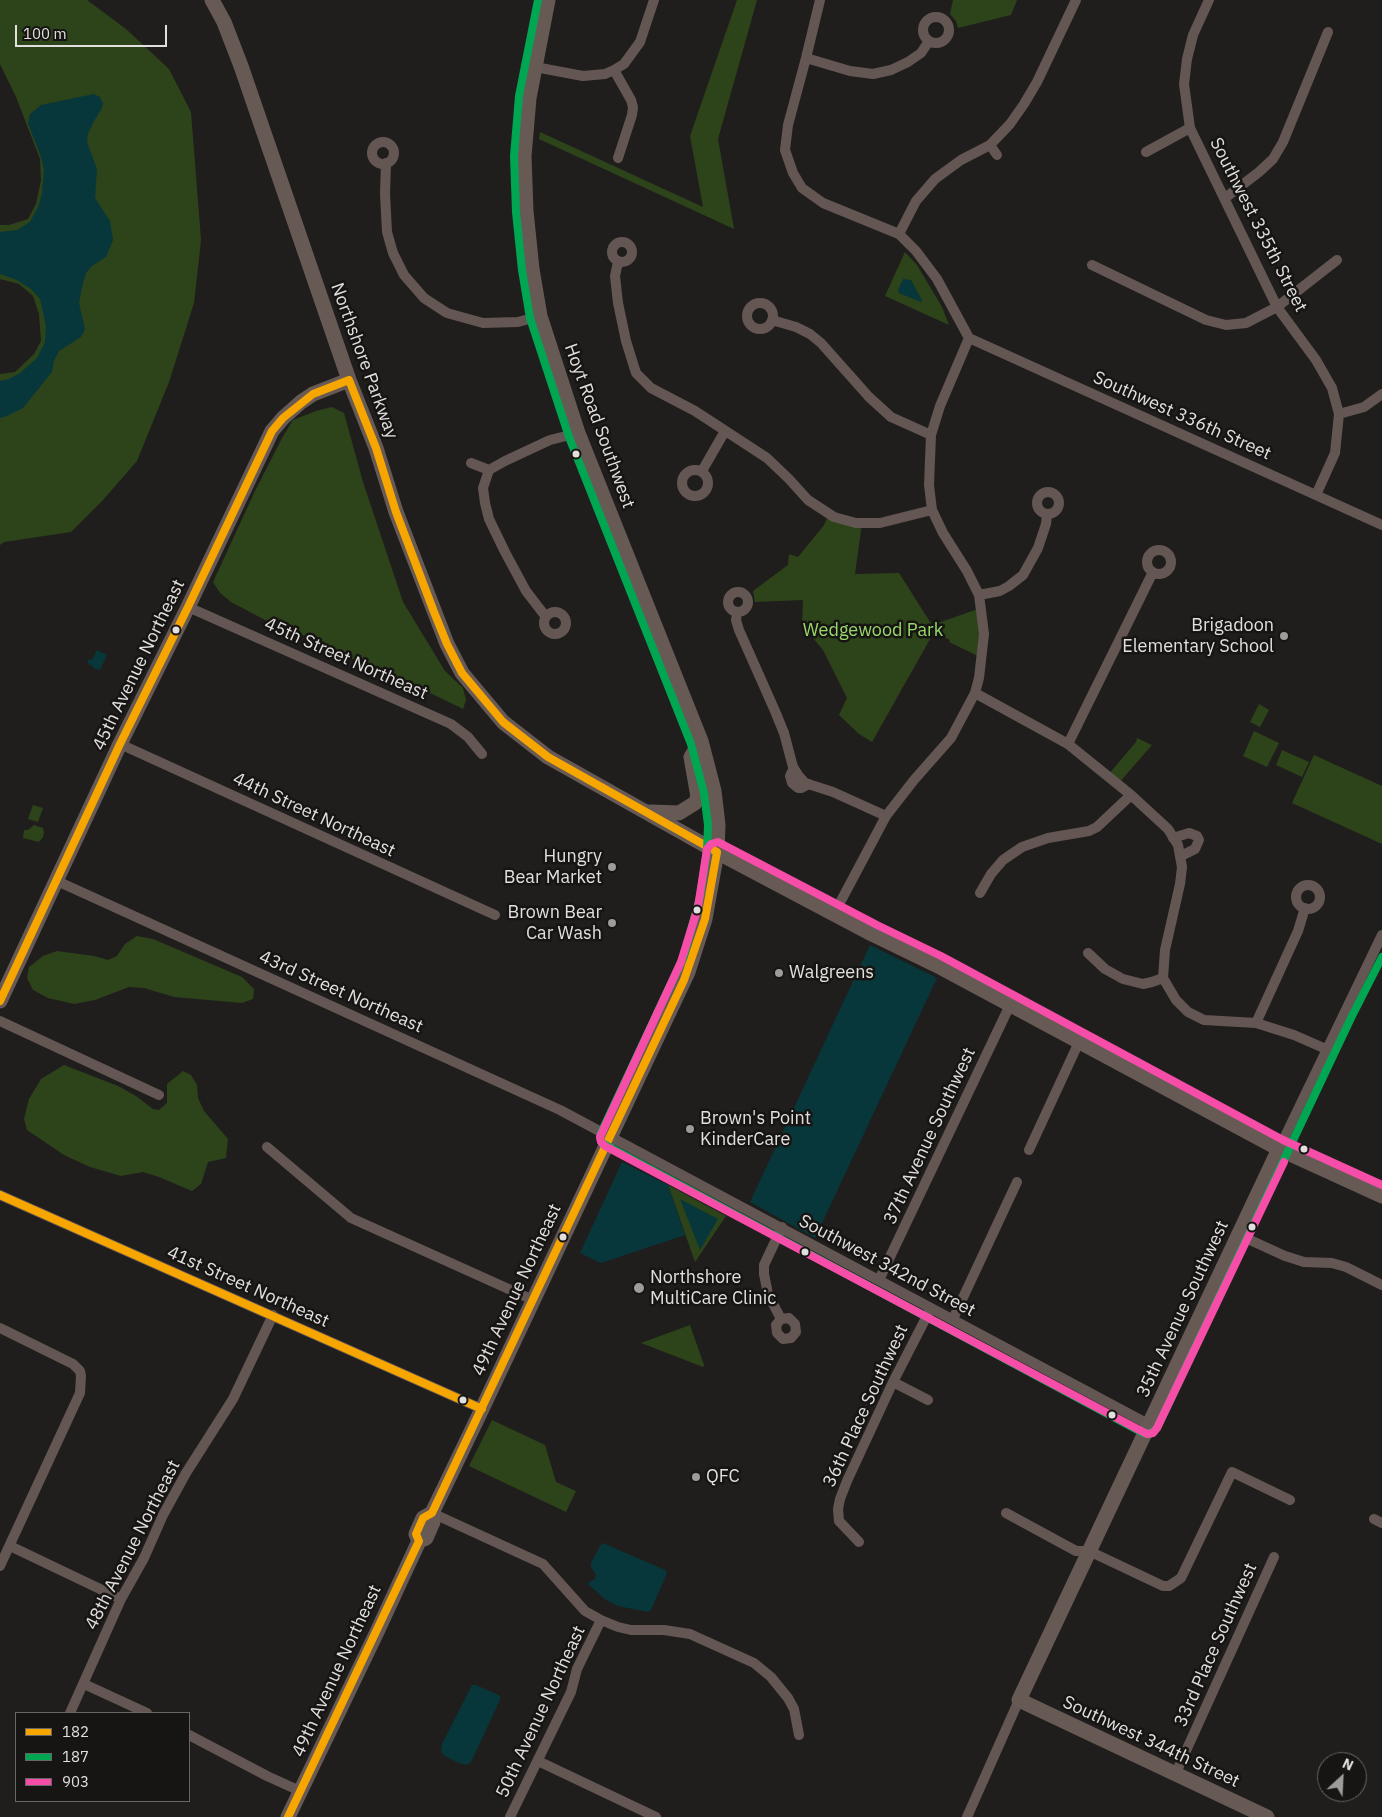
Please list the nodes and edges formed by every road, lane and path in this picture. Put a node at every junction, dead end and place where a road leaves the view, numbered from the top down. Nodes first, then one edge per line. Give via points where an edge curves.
1 (212, 0) edge
2 (548, 0) edge
3 (654, 0) edge
4 (820, 0) edge
5 (1076, 0) edge
6 (1209, 0) edge
7 (1328, 32) dead end
8 (929, 41) dead end
9 (806, 58) junction
10 (535, 66) junction
11 (614, 70) junction
12 (1190, 128) junction
13 (990, 145) junction
14 (1146, 152) dead end
15 (997, 155) dead end
16 (618, 158) dead end
17 (386, 163) dead end
18 (1225, 198) junction
19 (899, 234) junction
20 (1337, 260) dead end
21 (618, 262) dead end
22 (1092, 265) dead end
23 (1277, 307) junction
24 (540, 316) junction
25 (772, 320) dead end
26 (970, 338) junction
27 (349, 380) junction
28 (1382, 394) edge
29 (1339, 414) junction
30 (725, 431) junction
31 (578, 433) junction
32 (932, 435) junction
33 (471, 463) dead end
34 (489, 470) junction
35 (702, 471) dead end
36 (1316, 495) junction
37 (932, 510) junction
38 (1047, 515) dead end
39 (1382, 525) edge
40 (1153, 572) dead end
41 (979, 594) junction
42 (188, 607) junction
43 (737, 613) dead end
44 (546, 617) dead end
45 (976, 693) junction
46 (701, 741) junction
47 (120, 744) junction
48 (1068, 744) junction
49 (482, 754) dead end
50 (1131, 795) junction
51 (645, 812) junction
52 (886, 816) junction
53 (1177, 846) junction
54 (717, 852) junction
55 (57, 881) junction
56 (980, 893) dead end
57 (1305, 908) dead end
58 (834, 914) junction
59 (495, 915) dead end
60 (1382, 935) edge
61 (1088, 953) dead end
62 (1163, 978) junction
63 (0, 1001) edge
64 (1010, 1005) junction
65 (0, 1022) edge
66 (1256, 1023) junction
67 (1079, 1042) junction
68 (1326, 1049) junction
69 (159, 1095) dead end
70 (610, 1137) junction
71 (267, 1147) dead end
72 (1279, 1149) junction
73 (1029, 1150) dead end
74 (1017, 1182) dead end
75 (0, 1195) edge
76 (1382, 1196) edge
77 (782, 1227) junction
78 (1238, 1235) junction
79 (879, 1280) junction
80 (1382, 1285) edge
81 (533, 1300) junction
82 (931, 1308) junction
83 (273, 1315) junction
84 (781, 1319) dead end
85 (953, 1319) junction
86 (0, 1328) edge
87 (893, 1382) junction
88 (928, 1400) dead end
89 (482, 1409) junction
90 (1148, 1424) junction
91 (1290, 1500) dead end
92 (432, 1513) junction
93 (1006, 1513) dead end
94 (859, 1542) dead end
95 (10, 1546) junction
96 (1089, 1551) junction
97 (1274, 1557) dead end
98 (0, 1566) edge
99 (122, 1599) junction
100 (602, 1620) junction
101 (84, 1684) junction
102 (1019, 1700) junction
103 (70, 1712) edge
104 (145, 1712) edge
105 (799, 1735) dead end
106 (190, 1736) edge
107 (538, 1761) junction
108 (1176, 1775) junction
109 (300, 1791) junction
110 (1246, 1812) edge
111 (288, 1817) edge
112 (510, 1817) edge
113 (656, 1817) edge
114 (967, 1817) edge
115 (1267, 1817) edge

1 - 27 main road, Northshore Parkway via 241,66
2 - 10 main road, Hoyt Road Southwest
3 - 11 street via 640,42 624,64
4 - 9 street
5 - 13 street via 1024,104
6 - 12 street, Southwest 335th Street via 1193,34 1186,59 1184,84
7 - 18 street via 1301,101 1273,159
8 - 9 street via 914,58 880,73 850,72
9 - 19 street via 785,150 793,173 802,188 823,203
10 - 11 street via 584,76
10 - 24 main road, Hoyt Road Southwest via 524,156 526,211
11 - 16 street via 633,107
12 - 14 street
12 - 18 street, Southwest 335th Street
13 - 15 street
13 - 19 street via 935,179 916,202
17 - 24 street via 387,232 404,275 424,298 447,313 483,323 518,322
18 - 23 street, Southwest 335th Street
19 - 26 street via 937,279
20 - 23 street
21 - 30 street via 615,276 618,303 636,373 651,388
22 - 23 street via 1206,320 1226,325 1246,323
23 - 29 street, Southwest 335th Street via 1316,360 1332,388
24 - 31 main road, Hoyt Road Southwest
25 - 32 street via 810,334 892,417
26 - 32 street via 940,406
26 - 36 street, Southwest 336th Street
27 - 42 main road, 45th Avenue Northeast via 313,394 272,431
27 - 51 main road, Northshore Parkway via 376,448 396,512 447,644 462,673 503,722 548,757
28 - 29 street via 1364,407
29 - 36 street via 1335,453
30 - 35 street
30 - 37 street via 767,458 808,500 834,517 856,523 880,523
31 - 34 street via 550,440
31 - 46 main road, Hoyt Road Southwest
32 - 37 street via 929,485
33 - 34 street
34 - 44 street via 483,488 489,519 526,591
36 - 39 street, Southwest 336th Street
37 - 41 street
38 - 41 street via 1038,548 1023,575 1000,591
40 - 48 street
41 - 45 street via 983,645
42 - 47 main road, 45th Avenue Northeast
42 - 49 street, 45th Street Northeast via 451,724
43 - 52 street via 739,630 775,711 794,768 805,783
45 - 48 street
45 - 52 street via 951,738
46 - 51 main road via 691,757 698,797 695,802 679,813
46 - 54 main road, Hoyt Road Southwest via 714,791
47 - 55 main road, 45th Avenue Northeast
47 - 59 street, 44th Street Northeast
48 - 50 street
50 - 53 street via 1168,829
50 - 56 street via 1089,831 1022,846 1003,860
51 - 54 main road, Northshore Parkway
52 - 58 street
53 - 53 street via 1196,849 1198,838 1189,833
53 - 62 street via 1182,867 1165,950
54 - 58 main road, Northshore Parkway
54 - 70 main road, 49th Avenue Northeast via 707,914 690,966
55 - 63 main road, 45th Avenue Northeast
55 - 70 street, 43rd Street Northeast via 552,1106
57 - 66 street via 1298,931
58 - 64 main road, Northshore Parkway
60 - 68 street, 35th Avenue Southwest
61 - 62 street via 1105,970 1123,979 1142,984
62 - 66 street via 1176,1000 1188,1012 1204,1020
64 - 67 main road, Northshore Parkway
64 - 79 street, 37th Avenue Southwest
65 - 69 street
66 - 68 street
67 - 72 main road, Northshore Parkway
67 - 73 street
68 - 72 street, 35th Avenue Southwest
70 - 77 street, Southwest 342nd Street
70 - 81 main road, 49th Avenue Northeast
71 - 81 street via 351,1218
72 - 76 main road, Northshore Parkway
72 - 78 main road, 35th Avenue Southwest
74 - 85 street
75 - 83 street, 41st Street Northeast
77 - 79 street, Southwest 342nd Street
77 - 84 street via 764,1265 768,1294
78 - 80 street via 1304,1262 1346,1267
78 - 90 main road, 35th Avenue Southwest
79 - 82 street, Southwest 342nd Street
81 - 89 main road, 49th Avenue Northeast
82 - 85 street, Southwest 342nd Street
82 - 87 street, 36th Place Southwest
83 - 89 street, 41st Street Northeast
83 - 99 street, 48th Avenue Northeast via 233,1399 176,1489
85 - 90 street, Southwest 342nd Street
86 - 95 street via 73,1364 82,1376 80,1393
87 - 88 street
87 - 94 street, 36th Place Southwest via 840,1499 839,1521
89 - 92 main road, 49th Avenue Northeast
90 - 96 main road, 35th Avenue Southwest
91 - 96 street via 1232,1472 1185,1571 1175,1583 1163,1586
92 - 100 street via 543,1564 585,1611
92 - 109 main road, 49th Avenue Northeast via 433,1522 426,1538 418,1541
93 - 96 street via 1076,1551
95 - 98 street
95 - 99 street
96 - 102 main road, 35th Avenue Southwest
97 - 108 street, 33rd Place Southwest
99 - 101 street, 48th Avenue Northeast
100 - 105 street via 631,1630 690,1634 754,1663 788,1698 794,1709
100 - 107 street, 50th Avenue Northeast via 577,1669 571,1692
101 - 103 street, 48th Avenue Northeast
101 - 104 street
102 - 108 main road, Southwest 344th Street
102 - 114 street
106 - 109 street
107 - 112 street, 50th Avenue Northeast
107 - 113 street
108 - 110 main road, Southwest 344th Street
109 - 111 main road, 49th Avenue Northeast
110 - 115 main road, Southwest 344th Street

